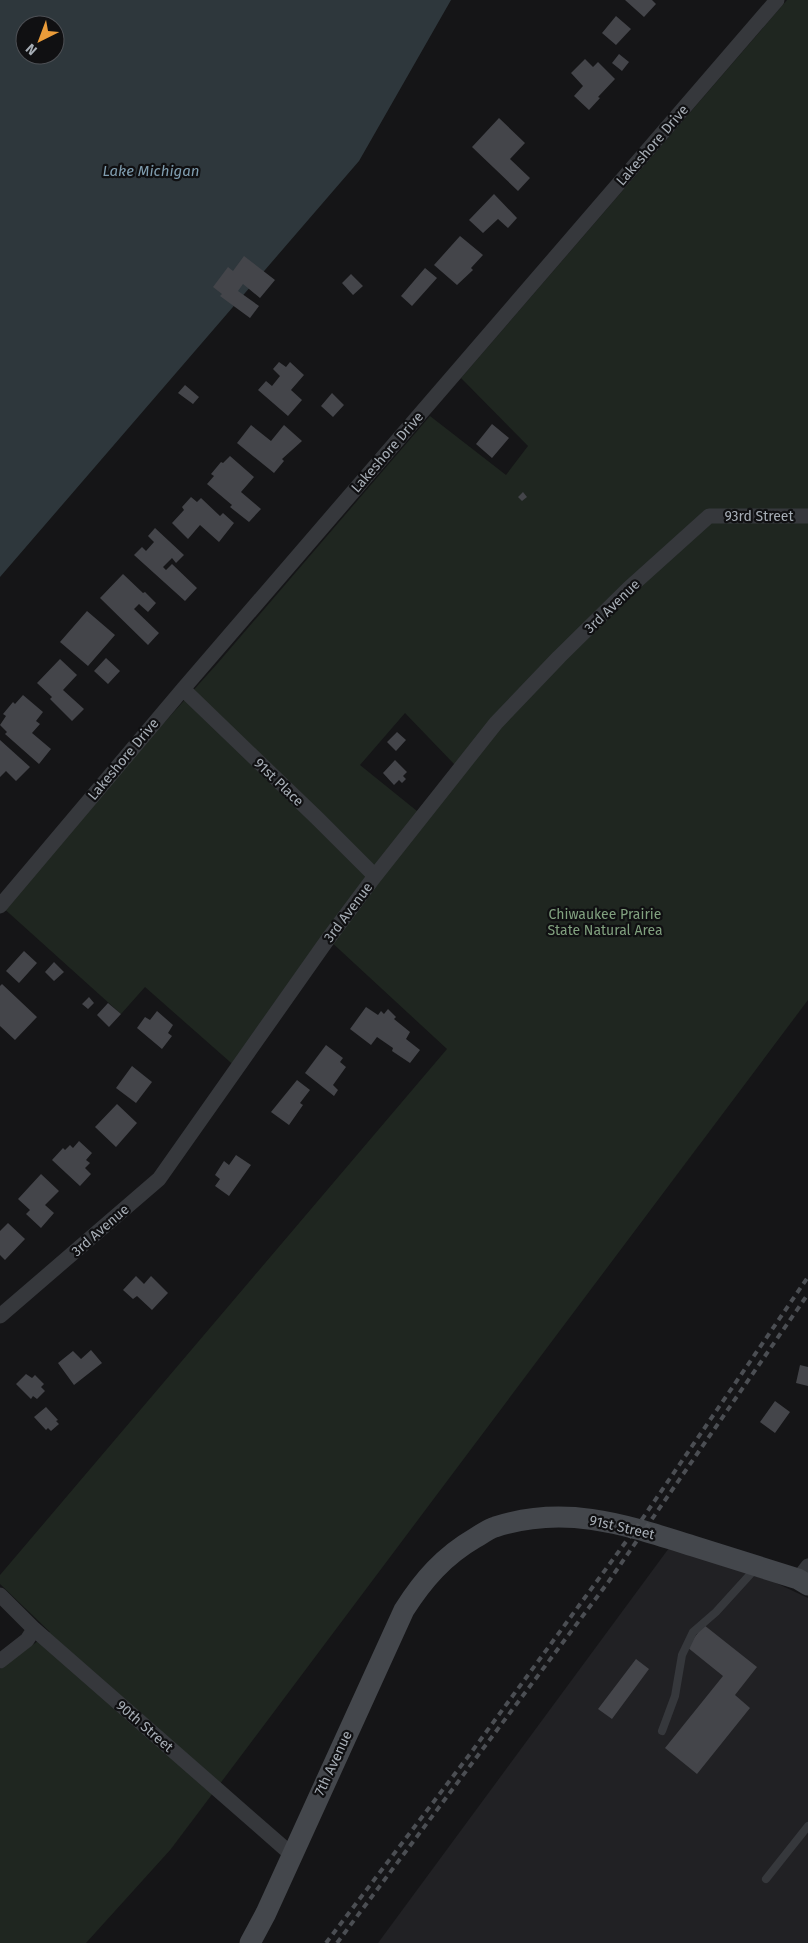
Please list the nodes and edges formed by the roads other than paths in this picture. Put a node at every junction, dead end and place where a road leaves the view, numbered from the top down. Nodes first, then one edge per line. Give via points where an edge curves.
1 (777, 0) edge
2 (709, 516) joint
3 (808, 516) edge
4 (183, 689) junction
5 (375, 876) junction
6 (0, 906) edge
7 (0, 1316) edge
8 (758, 1566) junction
9 (805, 1576) edge
10 (420, 1585) joint
11 (0, 1595) edge
12 (34, 1629) junction
13 (0, 1661) edge
14 (662, 1731) dead end
15 (808, 1826) edge
16 (291, 1854) junction
17 (766, 1878) dead end
18 (250, 1943) edge

1 - 4 street, Lakeshore Drive
2 - 3 street, 93rd Street
2 - 5 street, 3rd Avenue via 629,588 496,722
4 - 5 street, 91st Place
4 - 6 street, Lakeshore Drive
5 - 7 street, 3rd Avenue via 159,1179
8 - 9 street, 91st Street
8 - 10 street, 91st Street via 611,1522 589,1518 537,1518 494,1527 439,1564
8 - 14 lane via 693,1632 682,1654 676,1696
10 - 16 street, 7th Avenue via 404,1610
11 - 12 street, 90th Street
12 - 13 street via 27,1640
12 - 16 street, 90th Street
15 - 17 lane
16 - 18 street, 7th Avenue

